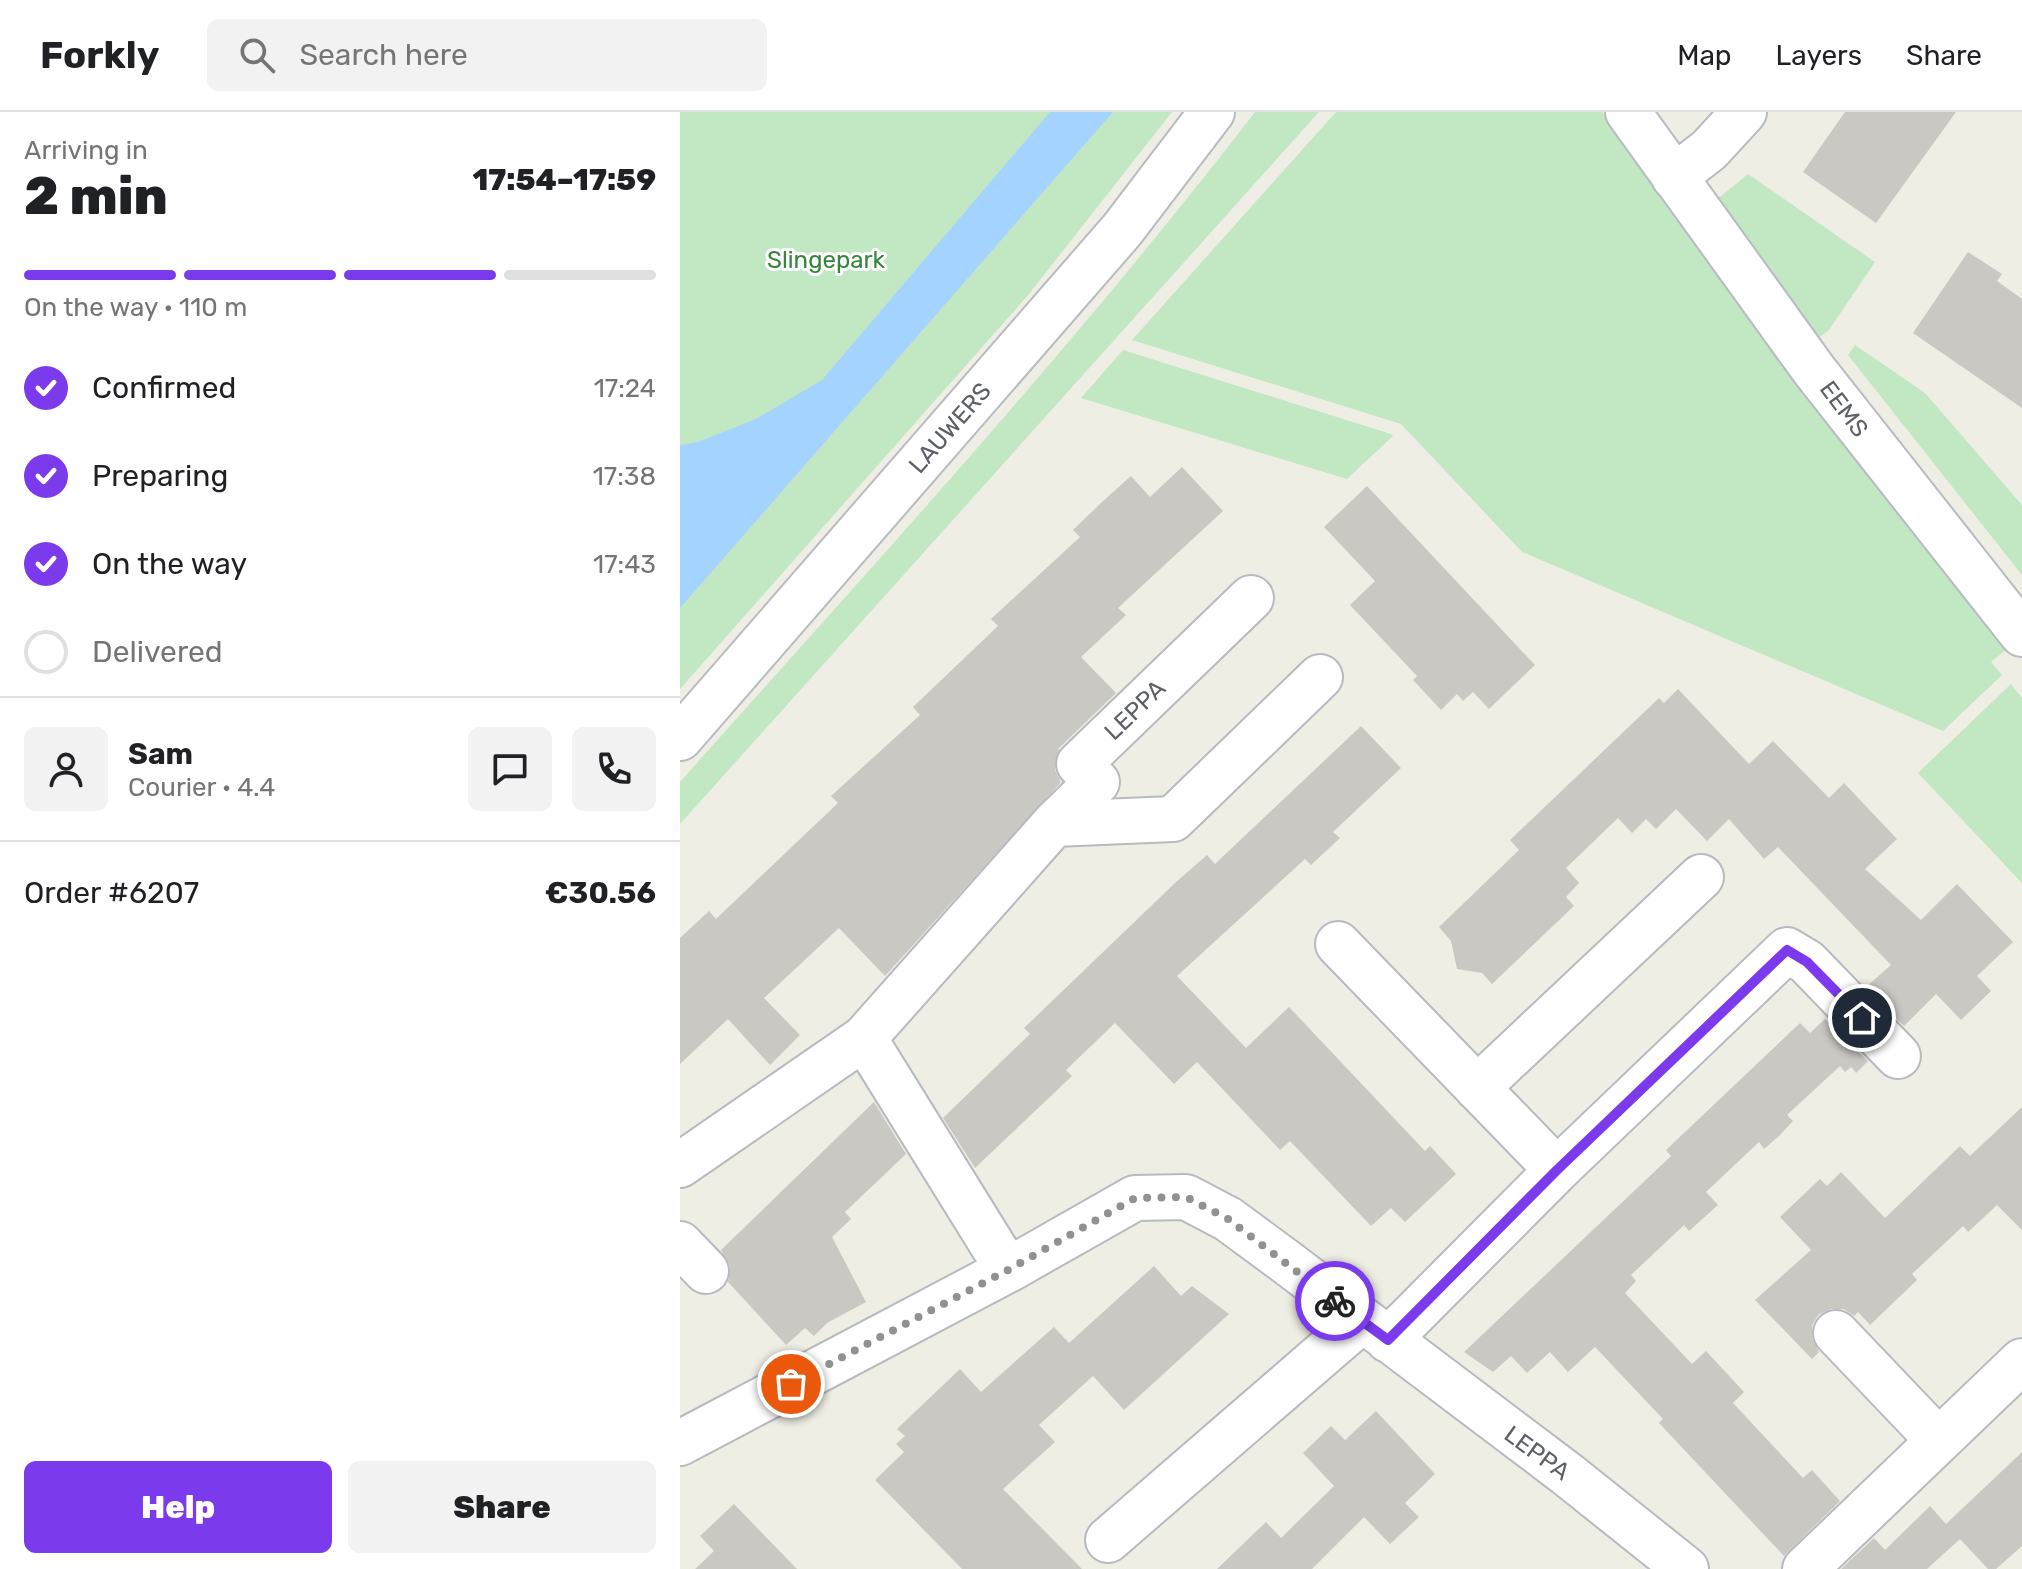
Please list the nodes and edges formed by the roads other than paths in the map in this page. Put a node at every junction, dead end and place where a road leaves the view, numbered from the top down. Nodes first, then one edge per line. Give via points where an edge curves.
1 (1212, 112) edge
2 (1628, 112) edge
3 (1744, 112) edge
4 (1674, 177) junction
5 (1251, 598) dead end
6 (2022, 634) edge
7 (1320, 677) dead end
8 (680, 738) edge
9 (1054, 824) junction
10 (1701, 877) dead end
11 (1338, 944) dead end
12 (864, 1038) junction
13 (1898, 1056) dead end
14 (1477, 1088) junction
15 (680, 1165) edge
16 (1557, 1170) junction
17 (1008, 1270) junction
18 (1374, 1330) junction
19 (1836, 1333) dead end
20 (2022, 1361) edge
21 (1938, 1440) junction
22 (680, 1443) edge
23 (1108, 1540) dead end
24 (1684, 1569) edge
25 (1805, 1569) edge

1 - 8 street, LAUWERS via 1122,230
2 - 4 street, EEMS
3 - 4 street via 1709,150
4 - 6 street, EEMS via 1895,476
5 - 9 street, LEPPA via 1079,764 1097,782
7 - 9 street via 1173,819
9 - 12 street, LEPPA
10 - 14 street
11 - 14 street
12 - 15 street, LEPPA
12 - 17 street
13 - 16 street via 1807,962 1787,950
14 - 16 street
16 - 18 street
17 - 18 street, LEPPA via 1135,1198 1186,1197 1228,1219
17 - 22 street, LEPPA
18 - 23 street
18 - 24 street, LEPPA
19 - 21 street
20 - 21 street
21 - 25 street

